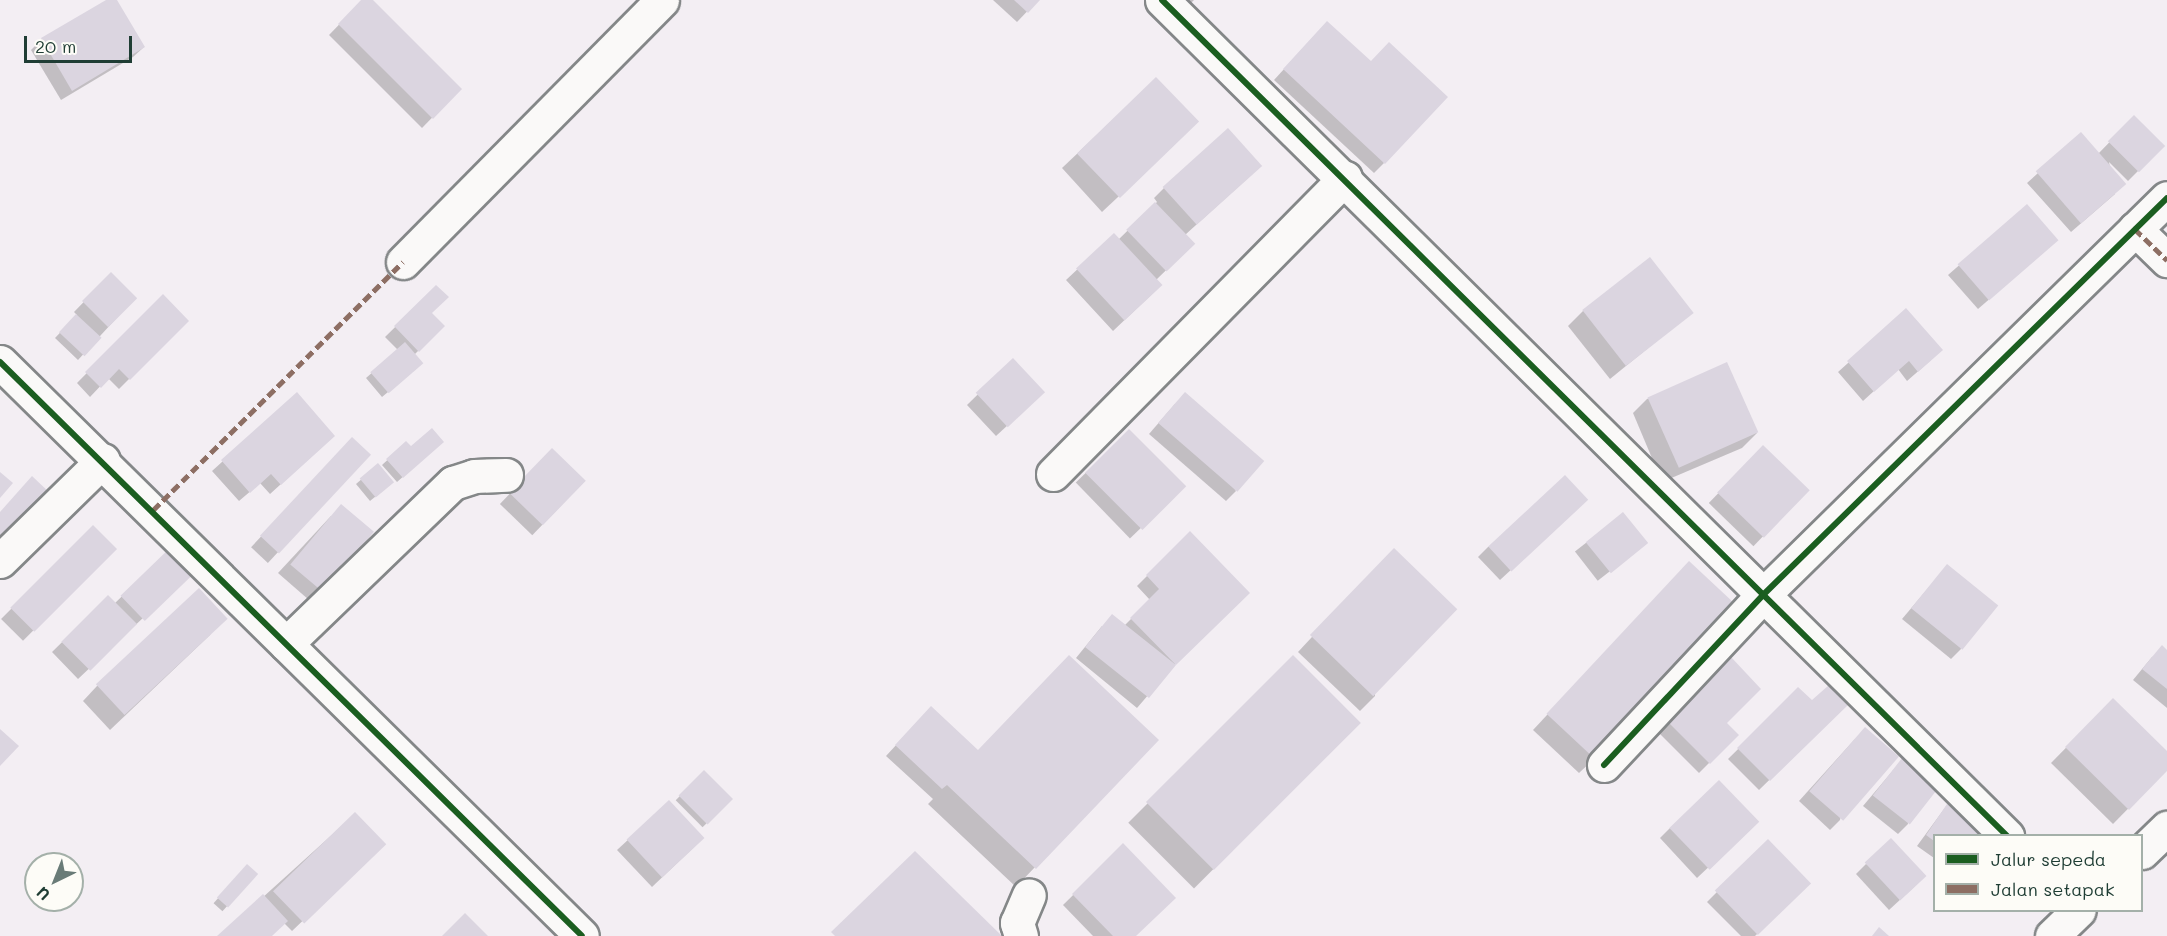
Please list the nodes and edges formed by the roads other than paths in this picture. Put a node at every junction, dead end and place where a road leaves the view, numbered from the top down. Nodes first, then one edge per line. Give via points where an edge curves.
1 (662, 0) edge
2 (1162, 0) edge
3 (1345, 178) junction
4 (2167, 198) edge
5 (2135, 229) junction
6 (2167, 260) edge
7 (403, 262) dead end
8 (0, 362) edge
9 (103, 460) junction
10 (506, 474) dead end
11 (1053, 474) dead end
12 (0, 561) edge
13 (1763, 595) junction
14 (286, 644) junction
15 (1604, 765) dead end
16 (2167, 828) edge
17 (2005, 834) edge
18 (2143, 851) edge
19 (1029, 895) dead end
20 (2077, 912) edge
21 (582, 936) edge
22 (1022, 936) edge
23 (2052, 936) edge

1 - 7 street
2 - 3 street
3 - 11 street
3 - 13 street
4 - 5 street
5 - 6 street
5 - 13 street
8 - 9 street
9 - 12 street
9 - 14 street
10 - 14 street via 474,476 453,483
13 - 15 street
13 - 17 street
14 - 21 street
16 - 18 street
19 - 22 street via 1017,923
20 - 23 street

